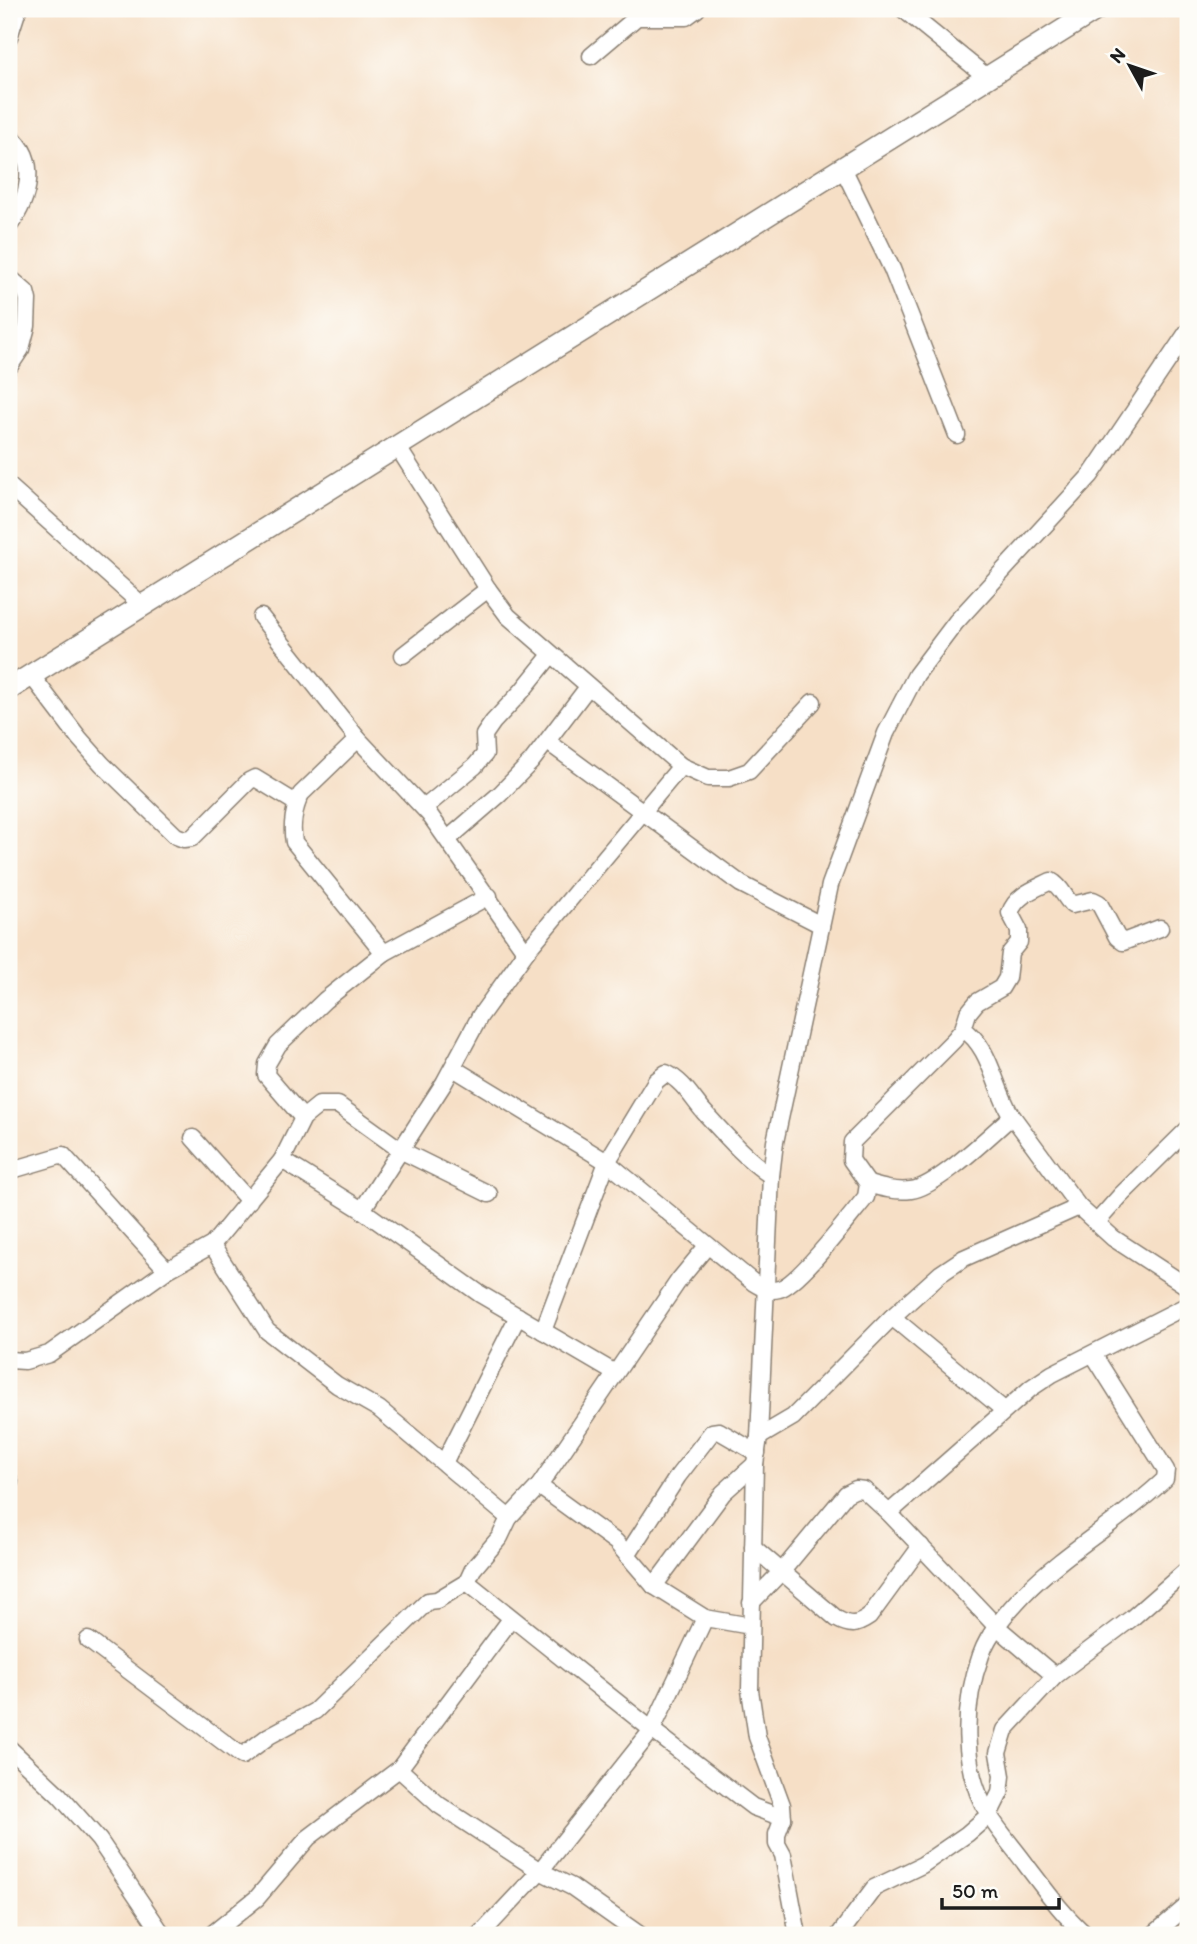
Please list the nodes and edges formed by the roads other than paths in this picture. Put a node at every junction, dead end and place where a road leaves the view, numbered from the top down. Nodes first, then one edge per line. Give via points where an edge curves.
1 (18, 9) edge
2 (697, 9) edge
3 (903, 9) edge
4 (1097, 9) edge
5 (641, 13) edge
6 (9, 37) edge
7 (591, 56) dead end
8 (988, 78) junction
9 (9, 135) edge
10 (844, 168) junction
11 (9, 226) edge
12 (9, 277) edge
13 (1188, 331) edge
14 (9, 367) edge
15 (957, 435) dead end
16 (397, 446) junction
17 (9, 486) edge
18 (488, 589) junction
19 (142, 605) junction
20 (261, 617) dead end
21 (403, 655) dead end
22 (551, 655) junction
23 (31, 675) junction
24 (588, 687) junction
25 (9, 689) edge
26 (813, 702) dead end
27 (358, 739) junction
28 (548, 742) junction
29 (681, 766) junction
30 (296, 803) junction
31 (424, 808) junction
32 (642, 813) junction
33 (449, 839) junction
34 (489, 896) junction
35 (821, 925) junction
36 (1160, 928) dead end
37 (526, 952) junction
38 (384, 953) junction
39 (963, 1028) junction
40 (453, 1068) junction
41 (1012, 1116) junction
42 (303, 1118) junction
43 (1188, 1129) edge
44 (193, 1138) dead end
45 (402, 1151) junction
46 (282, 1160) junction
47 (607, 1162) junction
48 (10, 1170) edge
49 (771, 1175) junction
50 (868, 1184) junction
51 (489, 1194) dead end
52 (248, 1201) junction
53 (1079, 1207) junction
54 (362, 1210) junction
55 (1096, 1223) junction
56 (212, 1245) junction
57 (707, 1246) junction
58 (167, 1270) junction
59 (1188, 1287) edge
60 (767, 1290) junction
61 (1188, 1305) edge
62 (518, 1316) junction
63 (892, 1317) junction
64 (543, 1331) junction
65 (1093, 1354) junction
66 (9, 1360) edge
67 (615, 1373) junction
68 (1004, 1410) junction
69 (757, 1452) junction
70 (444, 1463) junction
71 (539, 1486) junction
72 (889, 1513) junction
73 (509, 1518) junction
74 (921, 1546) junction
75 (753, 1547) junction
76 (626, 1555) junction
77 (1188, 1569) edge
78 (783, 1570) junction
79 (467, 1582) junction
80 (654, 1586) junction
81 (751, 1603) junction
82 (705, 1618) junction
83 (511, 1619) junction
84 (751, 1626) junction
85 (996, 1626) junction
86 (88, 1640) dead end
87 (1055, 1676) junction
88 (652, 1730) junction
89 (9, 1748) edge
90 (399, 1769) junction
91 (989, 1815) junction
92 (783, 1818) junction
93 (540, 1871) junction
94 (1188, 1905) edge
95 (163, 1935) edge
96 (211, 1935) edge
97 (480, 1935) edge
98 (640, 1935) edge
99 (798, 1935) edge
100 (839, 1935) edge
101 (1086, 1935) edge
102 (1153, 1935) edge

1 - 6 street
2 - 5 street via 685,17
3 - 8 street
4 - 8 main road
5 - 7 street
8 - 10 main road
9 - 11 street via 26,158 29,182
10 - 15 street via 892,269
10 - 16 main road
12 - 14 street via 26,292 28,300 21,349
13 - 35 street via 1091,475 956,622 916,675 886,733 830,885
16 - 18 street
16 - 19 main road
17 - 19 street
18 - 21 street
18 - 22 street via 508,616
19 - 23 main road
20 - 27 street
22 - 24 street
22 - 31 street via 493,722 484,736 485,754
23 - 25 main road
23 - 30 street via 102,764 176,836 192,838 255,778
24 - 28 street
24 - 29 street
26 - 29 street via 749,771 729,778 708,778
27 - 30 street
27 - 31 street
28 - 32 street
28 - 33 street via 500,794
29 - 32 street
30 - 38 street via 294,842
31 - 33 street
32 - 35 street via 741,884
32 - 37 street
33 - 34 street
34 - 37 street
34 - 38 street
35 - 49 street
36 - 39 street via 1123,942 1094,900 1072,905 1051,881 1027,893 1010,913 1019,942 1010,953 1007,978 1001,988 977,1002
37 - 40 street via 480,1016
38 - 42 street via 325,1000 278,1045 267,1064 266,1075
39 - 41 street via 981,1048
39 - 50 street via 852,1142 851,1160
40 - 45 street
40 - 47 street
41 - 50 street via 932,1183 912,1190
41 - 53 street
42 - 45 street via 319,1105 338,1105
42 - 46 street
43 - 55 street
44 - 52 street
45 - 51 street
45 - 54 street
46 - 52 street
46 - 54 street
47 - 49 street via 656,1081 666,1073 677,1078 751,1163
47 - 57 street
47 - 64 street
48 - 58 street via 63,1155
49 - 60 street
50 - 60 street via 866,1197 798,1277 782,1289
52 - 56 street
53 - 55 street
53 - 63 street via 964,1258 940,1273
54 - 62 street
55 - 59 street
56 - 58 street
56 - 70 street via 267,1331 337,1385 379,1409
57 - 60 street
57 - 67 street
58 - 66 street via 49,1354
60 - 69 street
61 - 65 street
62 - 64 street
62 - 70 street
63 - 68 street
63 - 69 street
64 - 67 street
65 - 68 street via 1052,1374
65 - 85 street via 1166,1470 1165,1479 1072,1551
67 - 71 street
68 - 72 street
69 - 75 street
69 - 76 street via 719,1431 712,1432
69 - 80 street
70 - 73 street
71 - 73 street
71 - 76 street via 617,1542
72 - 74 street
72 - 78 street via 864,1490 846,1494
73 - 79 street
74 - 78 street via 869,1618 859,1624 837,1619
74 - 85 street
75 - 78 street
75 - 81 street
76 - 80 street
77 - 87 street
78 - 81 street
79 - 83 street
79 - 86 street via 428,1601 315,1711 242,1756
80 - 82 street
81 - 84 street
82 - 84 street
82 - 88 street
83 - 88 street
83 - 90 street
84 - 92 street via 750,1690 758,1737
85 - 87 street
85 - 91 street via 982,1653 967,1705 976,1788
87 - 91 street via 1005,1730 998,1753 1000,1793
88 - 92 street via 753,1807
88 - 93 street
89 - 95 street via 99,1840
90 - 93 street via 439,1805
90 - 96 street via 308,1838 257,1898
91 - 100 street via 922,1865 874,1888
91 - 101 street via 1060,1909
92 - 99 street via 777,1843
93 - 97 street
93 - 98 street via 572,1887
94 - 102 street

